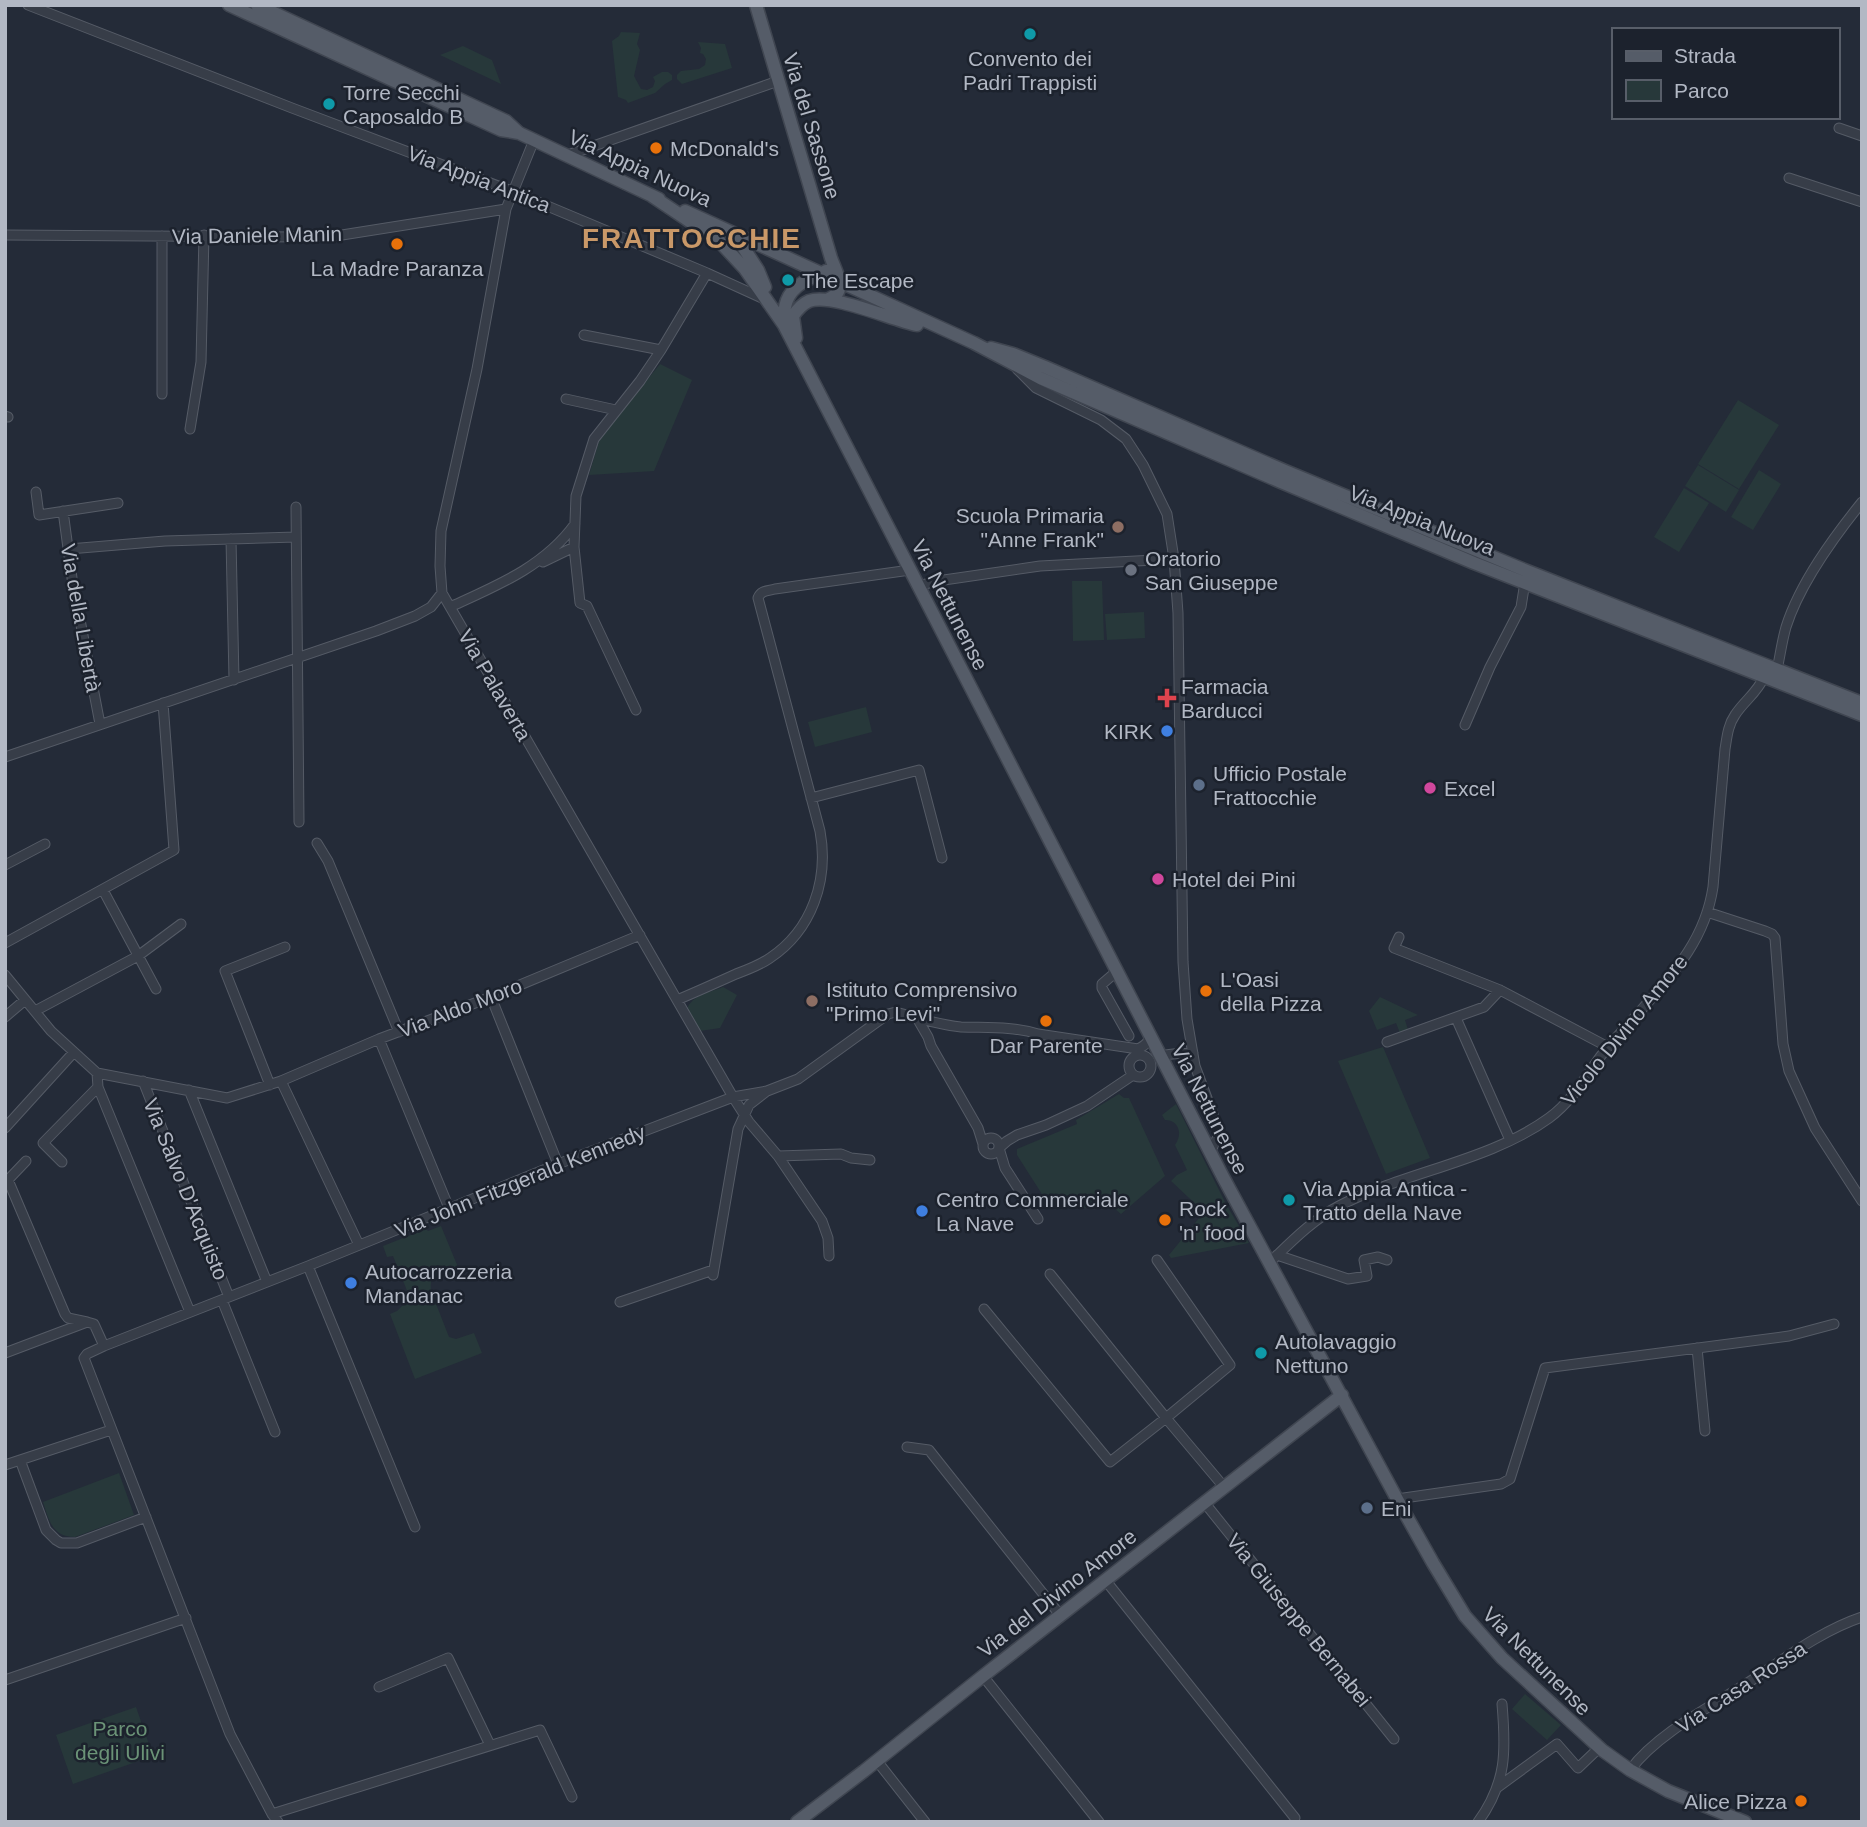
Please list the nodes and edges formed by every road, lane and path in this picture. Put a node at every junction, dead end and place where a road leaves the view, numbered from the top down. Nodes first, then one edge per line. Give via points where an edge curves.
1 (29, 5) edge
2 (229, 5) edge
3 (257, 5) edge
4 (756, 5) edge
5 (778, 81) junction
6 (1839, 128) dead end
7 (519, 133) junction
8 (1862, 136) edge
9 (534, 140) junction
10 (568, 155) junction
11 (1788, 178) dead end
12 (514, 192) junction
13 (652, 195) junction
14 (1862, 202) edge
15 (506, 209) junction
16 (734, 233) junction
17 (5, 235) edge
18 (204, 235) junction
19 (162, 236) junction
20 (831, 258) junction
21 (707, 272) junction
22 (822, 274) junction
23 (840, 282) junction
24 (827, 300) junction
25 (769, 301) junction
26 (784, 325) junction
27 (952, 333) junction
28 (584, 335) dead end
29 (974, 343) junction
30 (661, 350) junction
31 (800, 359) junction
32 (1014, 365) junction
33 (162, 394) dead end
34 (566, 399) dead end
35 (616, 410) junction
36 (190, 429) dead end
37 (36, 492) dead end
38 (1862, 502) edge
39 (118, 503) dead end
40 (296, 507) dead end
41 (63, 511) junction
42 (575, 524) junction
43 (296, 537) junction
44 (231, 539) junction
45 (574, 547) junction
46 (69, 549) junction
47 (1174, 559) junction
48 (535, 564) junction
49 (909, 570) junction
50 (1525, 582) junction
51 (918, 586) junction
52 (442, 593) junction
53 (450, 607) junction
54 (297, 657) junction
55 (1777, 670) junction
56 (1764, 677) junction
57 (233, 680) junction
58 (163, 703) junction
59 (1862, 703) edge
60 (636, 710) dead end
61 (1862, 715) edge
62 (100, 724) junction
63 (1465, 725) dead end
64 (5, 757) edge
65 (811, 798) junction
66 (299, 821) dead end
67 (317, 843) dead end
68 (45, 844) dead end
69 (942, 858) dead end
70 (5, 865) edge
71 (103, 890) junction
72 (1707, 912) junction
73 (181, 924) dead end
74 (640, 935) junction
75 (1399, 937) dead end
76 (5, 943) edge
77 (285, 947) dead end
78 (138, 956) junction
79 (1116, 972) junction
80 (5, 975) edge
81 (156, 989) dead end
82 (1500, 990) junction
83 (491, 997) junction
84 (25, 1000) junction
85 (677, 1000) junction
86 (35, 1011) junction
87 (5, 1017) edge
88 (917, 1018) junction
89 (1456, 1018) junction
90 (398, 1032) junction
91 (1150, 1034) junction
92 (1129, 1036) dead end
93 (379, 1039) junction
94 (1387, 1042) dead end
95 (1608, 1047) junction
96 (74, 1052) junction
97 (1193, 1053) junction
98 (1163, 1061) junction
99 (97, 1073) junction
100 (1133, 1075) junction
101 (1145, 1076) junction
102 (143, 1081) junction
103 (281, 1081) junction
104 (270, 1085) junction
105 (98, 1087) junction
106 (189, 1090) junction
107 (766, 1091) junction
108 (733, 1097) junction
109 (744, 1114) junction
110 (5, 1128) edge
111 (1510, 1140) junction
112 (992, 1144) junction
113 (1210, 1152) junction
114 (778, 1156) junction
115 (870, 1160) dead end
116 (26, 1161) dead end
117 (62, 1162) dead end
118 (558, 1164) junction
119 (7, 1182) edge
120 (1862, 1201) edge
121 (449, 1208) junction
122 (1038, 1219) dead end
123 (359, 1245) junction
124 (830, 1256) dead end
125 (1273, 1259) junction
126 (1157, 1260) dead end
127 (1387, 1260) dead end
128 (309, 1266) junction
129 (1050, 1274) dead end
130 (267, 1282) junction
131 (226, 1298) junction
132 (620, 1303) dead end
133 (984, 1309) dead end
134 (190, 1312) junction
135 (87, 1322) junction
136 (1834, 1324) dead end
137 (104, 1346) junction
138 (1697, 1348) junction
139 (5, 1353) edge
140 (1342, 1395) junction
141 (1166, 1418) junction
142 (111, 1430) junction
143 (1705, 1431) dead end
144 (275, 1432) dead end
145 (907, 1447) dead end
146 (20, 1460) junction
147 (5, 1465) edge
148 (1224, 1487) junction
149 (1397, 1499) junction
150 (1204, 1502) junction
151 (146, 1517) junction
152 (415, 1527) dead end
153 (1106, 1581) junction
154 (1060, 1615) junction
155 (1862, 1617) edge
156 (186, 1618) junction
157 (983, 1676) junction
158 (5, 1680) edge
159 (379, 1687) dead end
160 (1502, 1704) dead end
161 (1394, 1739) dead end
162 (490, 1745) junction
163 (1600, 1748) junction
164 (877, 1761) junction
165 (1630, 1770) junction
166 (1498, 1787) junction
167 (572, 1797) dead end
168 (275, 1818) edge
169 (1294, 1818) dead end
170 (797, 1822) edge
171 (925, 1822) edge
172 (1099, 1822) edge
173 (1478, 1822) edge
174 (1745, 1822) edge

1 - 12 street, Via Appia Antica
2 - 7 main road, Via Appia Nuova via 501,130
3 - 7 main road, Via Appia Nuova via 506,121
4 - 5 main road, Via del Sassone
5 - 10 street
5 - 20 main road, Via del Sassone
6 - 8 street
7 - 9 main road, Via Appia Nuova
9 - 10 main road, Via Appia Nuova
9 - 12 street, Via Palaverta
10 - 13 main road, Via Appia Nuova
11 - 14 street
12 - 15 street, Via Palaverta
12 - 21 street, Via Appia Antica
13 - 16 main road, Via Appia Nuova
13 - 25 main road via 719,241
15 - 18 street, Via Daniele Manin via 342,235
15 - 52 street, Via Palaverta via 441,531
16 - 22 main road, Via Appia Nuova
16 - 25 main road via 758,270
17 - 19 street, Via Daniele Manin
18 - 19 street, Via Daniele Manin
18 - 36 street via 201,362
19 - 33 street
20 - 22 main road
20 - 23 main road, Via del Sassone
21 - 25 street, Via Appia Antica
21 - 30 street
22 - 23 main road, Via Appia Nuova
22 - 26 main road via 790,293 783,305
23 - 24 main road via 835,297
23 - 27 main road, Via Appia Nuova
24 - 27 main road
24 - 31 main road via 810,301 793,316
25 - 26 main road, Via Nettunense
26 - 31 main road, Via Nettunense
27 - 29 main road, Via Appia Nuova
28 - 30 street
29 - 32 main road, Via Appia Nuova
29 - 55 main road, Via Appia Nuova via 1013,354 1501,561
30 - 35 street
31 - 49 main road, Via Nettunense
32 - 47 street via 1036,388 1101,420 1126,439 1167,514
32 - 50 main road, Via Appia Nuova
34 - 35 street
35 - 42 street via 594,439 576,496
37 - 41 street via 39,514
38 - 55 street via 1798,600 1784,634
39 - 41 street
40 - 43 street
41 - 46 street, Via della Libertà
42 - 45 street
42 - 48 street via 564,540
43 - 44 street
43 - 54 street
44 - 46 street
44 - 57 street
45 - 48 street
45 - 60 street via 580,603 587,606
46 - 62 street, Via della Libertà
47 - 51 street via 1040,566
47 - 97 street via 1183,962
48 - 53 street
49 - 51 main road, Via Nettunense
49 - 65 street via 759,594
50 - 56 main road, Via Appia Nuova
50 - 63 street via 1521,607
51 - 79 main road, Via Nettunense
52 - 53 street, Via Palaverta
52 - 54 street via 431,607 415,616
53 - 74 street, Via Palaverta
54 - 57 street
54 - 66 street
55 - 59 main road, Via Appia Nuova
56 - 61 main road, Via Appia Nuova
56 - 72 street, Vicolo Divino Amore via 1728,730
57 - 58 street
58 - 62 street
58 - 71 street via 174,850
62 - 64 street
65 - 69 street via 919,770
65 - 85 street via 823,844 822,878 811,913 798,933 761,964
67 - 90 street
68 - 70 street
71 - 76 street
71 - 78 street
72 - 95 street, Vicolo Divino Amore via 1677,969
72 - 120 street via 1775,938 1787,1065 1815,1128
73 - 78 street
74 - 83 street, Via Aldo Moro
74 - 85 street, Via Palaverta
75 - 82 street via 1394,948
77 - 104 street via 225,971
78 - 81 street
78 - 86 street
79 - 91 main road, Via Nettunense
79 - 92 street via 1102,988
80 - 84 street
82 - 89 street via 1484,1007
82 - 95 street
83 - 90 street, Via Aldo Moro
83 - 118 street
84 - 86 street
84 - 87 street
85 - 108 street, Via Palaverta
86 - 96 street
88 - 91 street via 1138,1049
88 - 107 street via 888,1014 798,1079
88 - 112 street via 978,1128
89 - 94 street
89 - 111 street
90 - 93 street, Via Aldo Moro
91 - 98 main road, Via Nettunense
93 - 103 street, Via Aldo Moro
93 - 121 street
95 - 111 street, Vicolo Divino Amore via 1557,1112
96 - 99 street
96 - 110 street
97 - 98 street via 1170,1053
97 - 113 street via 1220,1133
98 - 101 street
98 - 113 main road, Via Nettunense
99 - 102 street, Via Aldo Moro
99 - 105 street
100 - 101 street
100 - 101 street via 1130,1061 1139,1055 1150,1063
100 - 112 street via 1087,1106
102 - 106 street, Via Aldo Moro
102 - 131 street, Via Salvo D'Acquisto
103 - 104 street, Via Aldo Moro
103 - 123 street
104 - 106 street, Via Aldo Moro via 227,1098
105 - 117 street via 43,1143
105 - 134 street
106 - 130 street
107 - 108 street, Via John Fitzgerald Kennedy
107 - 109 street
108 - 109 street, Via Palaverta
108 - 118 street, Via John Fitzgerald Kennedy
109 - 114 street, Via Palaverta
109 - 132 street via 713,1273
111 - 125 street, Vicolo Divino Amore via 1350,1201 1315,1222
112 - 122 street
113 - 125 main road, Via Nettunense
114 - 115 street via 841,1154
114 - 124 street, Via Palaverta via 825,1226
116 - 119 street
118 - 121 street, Via John Fitzgerald Kennedy
119 - 135 street via 65,1314
121 - 123 street, Via John Fitzgerald Kennedy
123 - 128 street, Via John Fitzgerald Kennedy
125 - 127 street via 1348,1279 1367,1276 1364,1260
125 - 140 main road, Via Nettunense
126 - 141 street via 1230,1365
128 - 130 street, Via John Fitzgerald Kennedy
128 - 152 street
129 - 141 street
130 - 131 street, Via John Fitzgerald Kennedy
131 - 134 street, Via John Fitzgerald Kennedy
131 - 144 street
133 - 141 street via 1110,1461
134 - 137 street, Via John Fitzgerald Kennedy
135 - 137 street via 93,1324
135 - 139 street
136 - 138 street via 1789,1336
137 - 142 street via 84,1358
138 - 143 street
138 - 149 street via 1545,1367 1510,1479 1502,1484
140 - 148 main road, Via del Divino Amore
140 - 149 main road, Via Nettunense
141 - 148 street
142 - 146 street
142 - 151 street
145 - 154 street via 929,1450
146 - 147 street
146 - 151 street via 46,1530 61,1543 77,1543
148 - 150 main road, Via del Divino Amore
149 - 163 main road, Via Nettunense via 1465,1616 1502,1658
150 - 153 main road, Via del Divino Amore
150 - 161 street, Via Giuseppe Bernabei
151 - 156 street
153 - 154 main road, Via del Divino Amore
153 - 169 street
154 - 157 main road, Via del Divino Amore
155 - 165 street, Via Casa Rossa via 1810,1643 1670,1733
156 - 158 street
156 - 168 street via 230,1734
157 - 164 main road, Via del Divino Amore
157 - 172 street
159 - 162 street via 448,1658
160 - 166 street via 1504,1744
162 - 167 street via 540,1730
162 - 168 street
163 - 165 main road, Via Nettunense
163 - 166 street via 1578,1768 1557,1744
164 - 170 main road, Via del Divino Amore
164 - 171 street
165 - 174 main road, Via Nettunense
166 - 173 street

